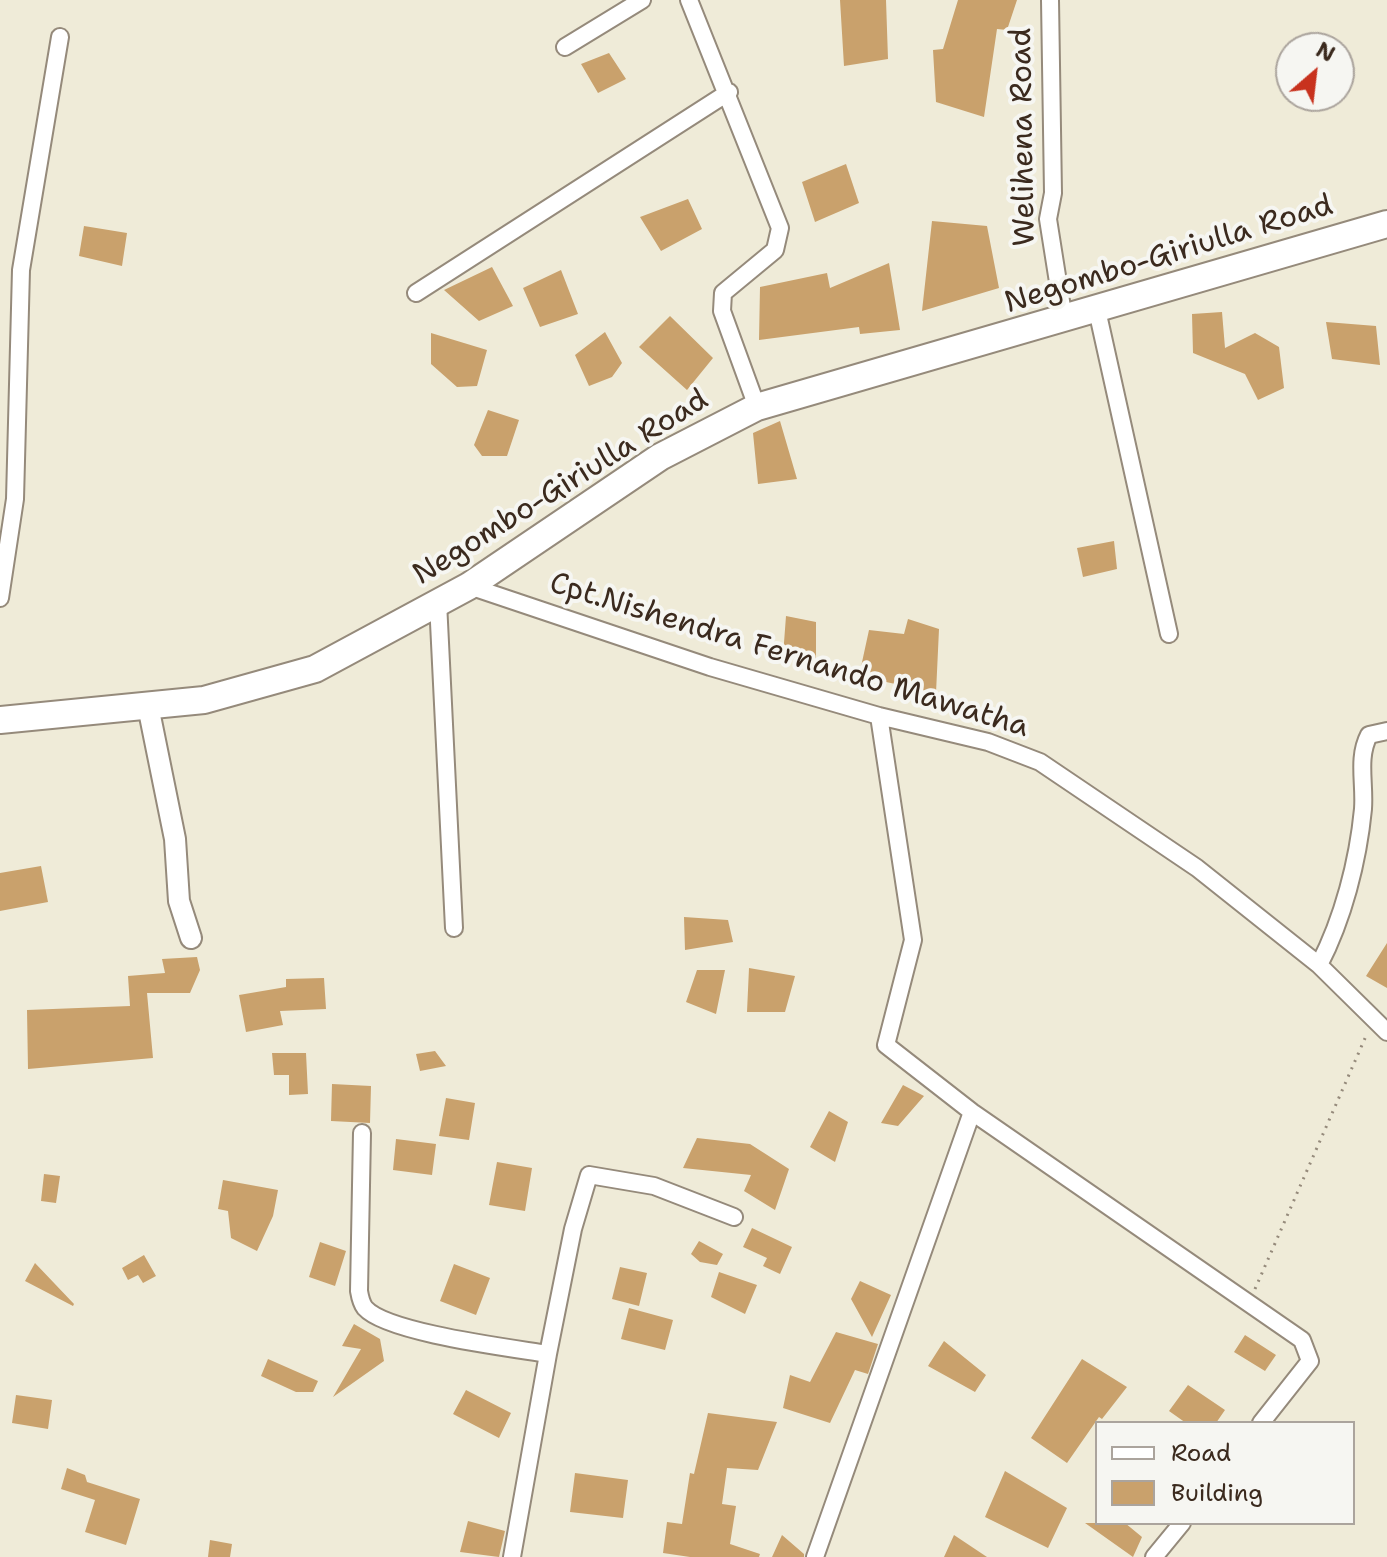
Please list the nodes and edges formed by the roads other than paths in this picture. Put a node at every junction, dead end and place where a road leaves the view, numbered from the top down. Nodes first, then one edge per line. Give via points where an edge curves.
1 (642, 0) edge
2 (689, 0) edge
3 (1050, 0) edge
4 (60, 37) dead end
5 (565, 47) dead end
6 (729, 92) junction
7 (1387, 224) edge
8 (416, 293) dead end
9 (1097, 310) junction
10 (1064, 320) junction
11 (757, 407) junction
12 (469, 586) junction
13 (0, 598) edge
14 (438, 602) junction
15 (1169, 634) dead end
16 (148, 706) junction
17 (879, 716) junction
18 (0, 720) edge
19 (1387, 731) edge
20 (454, 928) dead end
21 (191, 938) dead end
22 (1319, 965) junction
23 (1387, 1032) edge
24 (972, 1112) junction
25 (362, 1133) dead end
26 (734, 1217) dead end
27 (548, 1354) junction
28 (1263, 1421) edge
29 (1181, 1525) edge
30 (1160, 1555) edge
31 (512, 1557) edge
32 (815, 1557) edge

1 - 5 street
2 - 6 street
3 - 10 street, Welihena Road via 1053,193 1048,219
4 - 13 street via 21,270 15,499
6 - 8 street
6 - 11 street via 780,228 775,250 723,293 722,311
7 - 9 main road, Negombo-Giriulla Road
9 - 10 main road, Negombo-Giriulla Road
9 - 15 street
10 - 11 main road, Negombo-Giriulla Road
11 - 12 main road, Negombo-Giriulla Road via 660,457
12 - 14 main road, Negombo-Giriulla Road
12 - 17 street, Cpt.Nishendra Fernando Mawatha via 710,667
14 - 16 main road, Negombo-Giriulla Road via 315,669 204,700
14 - 20 street
16 - 18 main road, Negombo-Giriulla Road
16 - 21 street via 175,839 179,901
17 - 22 street, Cpt.Nishendra Fernando Mawatha via 988,742 1040,762 1197,868
17 - 24 street via 913,940 886,1045
19 - 22 street via 1369,735 1362,748 1363,809 1338,927
22 - 23 street, Cpt.Nishendra Fernando Mawatha
24 - 28 street via 1302,1340 1310,1361
24 - 32 street
25 - 27 street via 359,1291 365,1308 381,1319 461,1340
26 - 27 street via 654,1186 589,1175
27 - 31 street
29 - 30 street

